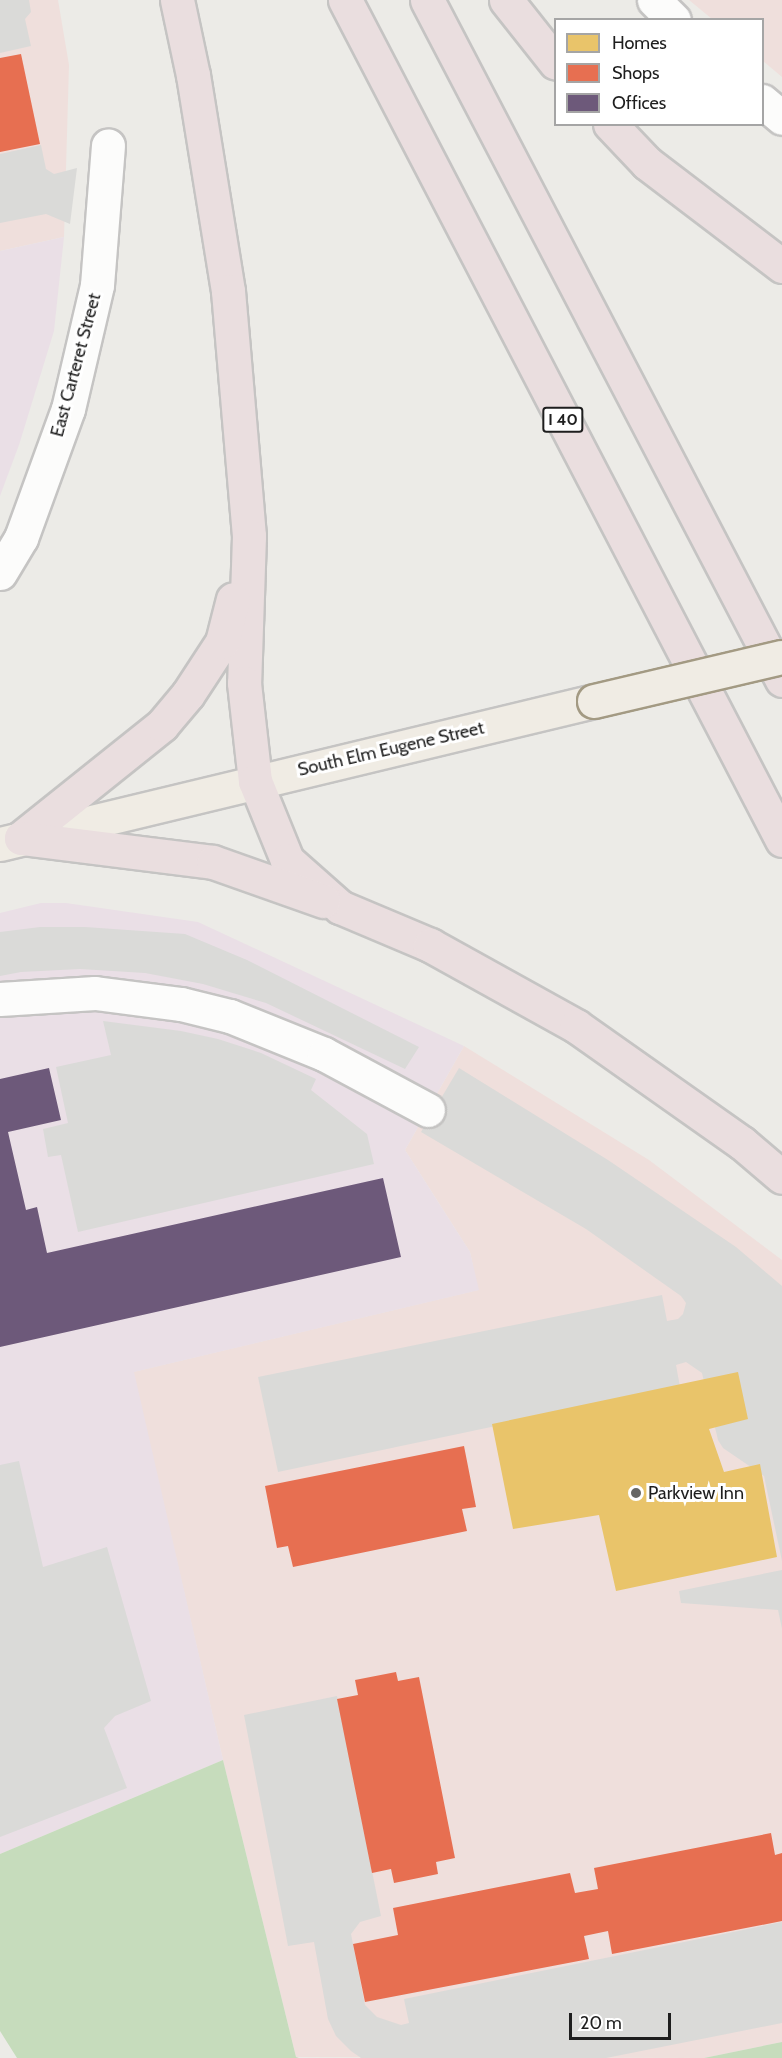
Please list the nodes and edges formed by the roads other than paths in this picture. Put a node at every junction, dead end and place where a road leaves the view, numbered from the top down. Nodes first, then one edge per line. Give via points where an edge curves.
1 (177, 0) edge
2 (345, 0) edge
3 (427, 0) edge
4 (506, 0) edge
5 (654, 0) edge
6 (672, 18) edge
7 (554, 62) edge
8 (764, 103) edge
9 (782, 118) edge
10 (612, 126) edge
11 (108, 145) dead end
12 (782, 266) edge
13 (249, 536) junction
14 (0, 573) edge
15 (782, 657) edge
16 (782, 680) edge
17 (255, 781) junction
18 (782, 840) edge
19 (11, 841) edge
20 (340, 907) junction
21 (0, 999) edge
22 (428, 1110) dead end
23 (782, 1177) edge

1 - 13 highway via 228,291
2 - 18 highway, I 40
3 - 16 highway
4 - 7 highway
5 - 6 street
8 - 9 street
10 - 12 highway via 647,163
11 - 14 street, East Carteret Street via 98,285 68,409 21,538
13 - 17 highway via 244,683
13 - 19 highway via 222,642 188,694 162,725
15 - 17 main road, South Elm Eugene Street, bridge
17 - 19 main road, South Elm Eugene Street
17 - 20 highway via 287,860
19 - 20 highway via 213,862
20 - 23 highway via 430,945 576,1026 742,1143
21 - 22 street via 105,994 181,1004 230,1016 324,1054

